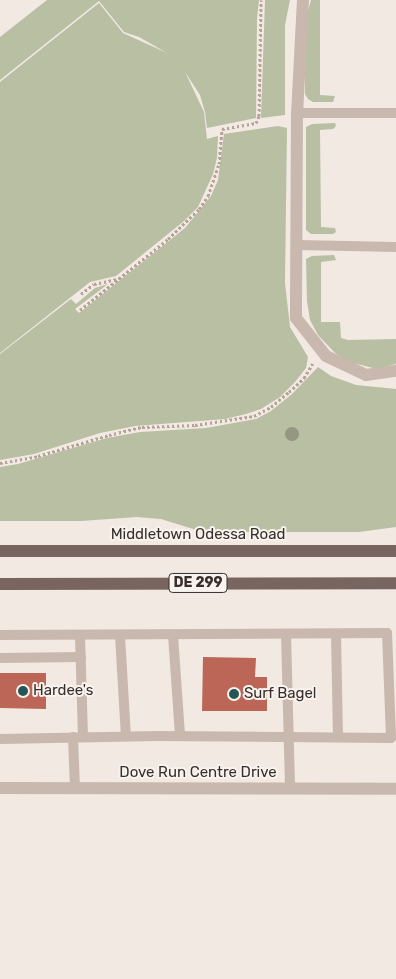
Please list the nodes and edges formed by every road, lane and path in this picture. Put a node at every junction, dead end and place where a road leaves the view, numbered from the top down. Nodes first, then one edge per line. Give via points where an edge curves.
1 (261, 0) edge
2 (302, 0) edge
3 (297, 113) junction
4 (396, 113) edge
5 (297, 246) junction
6 (396, 247) edge
7 (118, 279) junction
8 (81, 294) dead end
9 (80, 310) dead end
10 (314, 363) dead end
11 (396, 371) edge
12 (0, 463) edge
13 (396, 551) edge
14 (0, 552) edge
15 (396, 583) edge
16 (0, 584) edge
17 (286, 634) junction
18 (336, 634) junction
19 (0, 635) edge
20 (173, 635) junction
21 (80, 636) junction
22 (120, 636) junction
23 (81, 657) junction
24 (0, 658) edge
25 (126, 736) junction
26 (180, 736) junction
27 (78, 737) junction
28 (290, 737) junction
29 (338, 738) junction
30 (0, 739) edge
31 (0, 788) edge
32 (75, 788) junction
33 (290, 789) junction
34 (396, 789) edge

1 - 7 path via 259,116 256,123 222,129 219,164 208,196 199,209
2 - 3 street
3 - 4 lane
3 - 5 street
5 - 6 lane
5 - 11 street via 296,318 326,356 366,375
7 - 8 path via 94,284
7 - 9 path
10 - 12 path via 289,392 254,416 142,428
13 - 14 main road, Middletown Odessa Road / DE 299
15 - 16 main road, DE 299
17 - 18 lane
17 - 20 lane
17 - 28 lane
18 - 29 lane
18 - 29 lane via 387,633 391,738
19 - 21 lane
20 - 22 lane
20 - 26 lane
21 - 22 lane
21 - 23 lane
22 - 25 lane
23 - 24 lane
23 - 27 lane
25 - 26 lane
25 - 27 lane
26 - 28 lane
27 - 30 lane
27 - 32 lane
28 - 29 lane
28 - 33 lane
31 - 32 street, Dove Run Centre Drive
32 - 33 street, Dove Run Centre Drive
33 - 34 street, Dove Run Centre Drive

